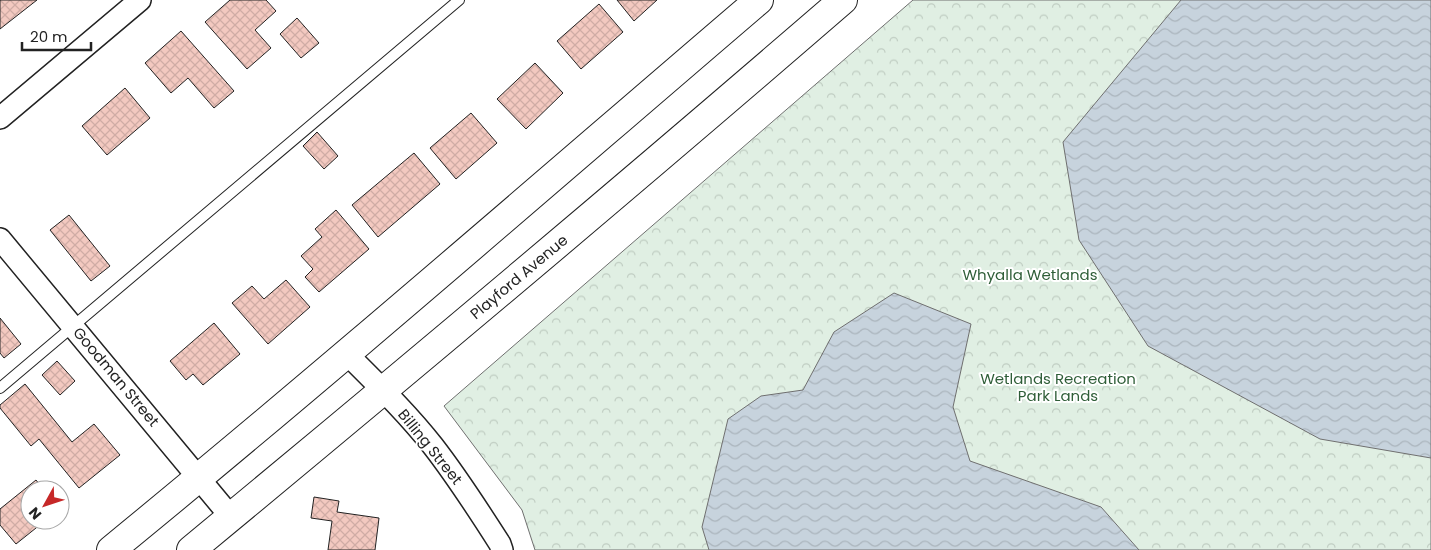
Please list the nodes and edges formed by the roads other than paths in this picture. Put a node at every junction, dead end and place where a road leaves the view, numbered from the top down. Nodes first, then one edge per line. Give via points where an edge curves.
1 (140, 0) edge
2 (459, 0) edge
3 (759, 0) edge
4 (843, 0) edge
5 (0, 118) edge
6 (0, 238) edge
7 (74, 327) junction
8 (346, 353) junction
9 (0, 388) edge
10 (383, 391) junction
11 (200, 477) junction
12 (232, 517) junction
13 (111, 550) edge
14 (191, 550) edge
15 (502, 550) edge

1 - 5 street
2 - 7 lane
3 - 8 highway
4 - 10 highway, Playford Avenue
6 - 7 street, Goodman Street
7 - 9 lane
7 - 11 street, Goodman Street
8 - 10 street, Billing Street
8 - 11 highway
10 - 12 highway, Playford Avenue
10 - 15 street, Billing Street via 433,446 474,503
11 - 12 street, Goodman Street
11 - 13 highway
12 - 14 highway, Playford Avenue

